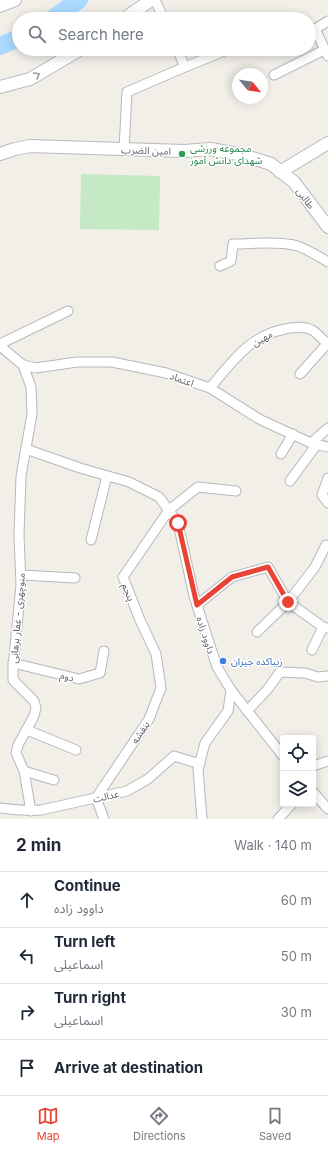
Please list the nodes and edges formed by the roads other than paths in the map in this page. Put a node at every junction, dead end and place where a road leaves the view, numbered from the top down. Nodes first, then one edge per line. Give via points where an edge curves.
1 (15, 0) edge
2 (151, 0) edge
3 (156, 0) edge
4 (0, 6) edge
5 (134, 12) edge
6 (161, 12) edge
7 (328, 21) edge
8 (316, 28) edge
9 (316, 33) edge
10 (326, 53) edge
11 (69, 56) edge
12 (180, 56) edge
13 (212, 56) edge
14 (185, 67) junction
15 (274, 75) dead end
16 (0, 87) edge
17 (328, 143) edge
18 (124, 149) junction
19 (0, 154) edge
20 (280, 172) junction
21 (328, 227) edge
22 (328, 262) edge
23 (220, 266) dead end
24 (68, 311) dead end
25 (328, 344) edge
26 (0, 345) edge
27 (22, 365) junction
28 (300, 374) dead end
29 (210, 388) junction
30 (328, 428) edge
31 (293, 434) junction
32 (314, 443) junction
33 (328, 447) edge
34 (26, 449) junction
35 (281, 454) dead end
36 (107, 476) junction
37 (328, 478) edge
38 (290, 481) dead end
39 (236, 491) dead end
40 (328, 503) edge
41 (169, 510) junction
42 (91, 540) dead end
43 (326, 545) dead end
44 (22, 575) junction
45 (74, 578) dead end
46 (288, 602) junction
47 (197, 605) junction
48 (326, 628) edge
49 (257, 632) dead end
50 (312, 650) dead end
51 (104, 651) dead end
52 (157, 658) joint
53 (13, 663) junction
54 (328, 676) edge
55 (231, 690) junction
56 (247, 711) junction
57 (26, 730) junction
58 (76, 750) dead end
59 (280, 752) edge
60 (328, 761) edge
61 (200, 764) junction
62 (316, 765) edge
63 (24, 771) junction
64 (54, 780) dead end
65 (316, 795) edge
66 (96, 798) junction
67 (289, 807) edge
68 (0, 808) edge
69 (328, 809) edge
70 (38, 813) edge
71 (104, 819) edge
72 (202, 819) edge
73 (278, 819) edge

1 - 4 main road
2 - 5 main road
3 - 6 street
7 - 8 street
9 - 10 street
10 - 15 street
16 -> 11 main road via 30,79
12 - 14 street
13 - 14 street
14 - 18 street via 127,92
17 - 20 main road
18 - 19 main road, امین الضرب via 30,146
18 - 20 main road, امین الضرب via 211,149 244,155 271,164
20 - 21 main road, طالبی via 294,182
22 - 23 street via 294,245 233,244 231,261
24 - 26 street
25 - 28 street
25 - 29 street, مهین via 312,330 294,327 274,331 253,341
26 - 27 street
27 - 29 street, اعتماد via 36,368 78,362 112,362 166,373
27 - 34 street, منوچهری - غفار برهانی via 31,387 32,414
29 - 31 street, اعتماد via 259,419
30 - 32 street
31 - 32 street, اعتماد
31 - 35 street
32 - 33 street, اعتماد
32 - 38 street
34 - 36 street, داوود زاده
34 - 44 street, منوچهری - غفار برهانی via 21,483 19,535
36 - 41 street, داوود زاده via 129,482 159,497
36 - 42 street
37 - 40 street via 322,495
39 - 41 street via 198,487
41 - 47 street, داوود زاده via 178,523
41 - 52 street, پنجم via 123,577
43 - 46 street via 315,567
44 - 45 street
44 - 53 street, منوچهری - غفار برهانی
46 - 47 street via 268,567 232,577
46 - 48 street
46 - 49 street
47 - 55 street, داوود زاده via 217,667
48 - 50 street
51 - 53 street, دوم via 100,673 80,679
52 - 66 street, بنفشه via 161,688 149,719
53 - 57 street, منوچهری - غفار برهانی via 13,680 34,701 36,708
54 - 56 street via 280,672
55 - 56 street, داوود زاده
55 - 61 street via 228,711 205,743
56 - 59 street, داوود زاده
57 - 58 street
57 - 63 street, منوچهری - غفار برهانی via 16,753
60 - 62 street
61 - 66 street, عدالت via 174,756 148,779 127,791
61 - 72 street via 198,769
63 - 64 street
63 - 70 street, منوچهری - غفار برهانی
65 - 69 street
66 - 70 street, عدالت
66 - 71 street
67 - 73 street
68 - 70 street, عدالت

